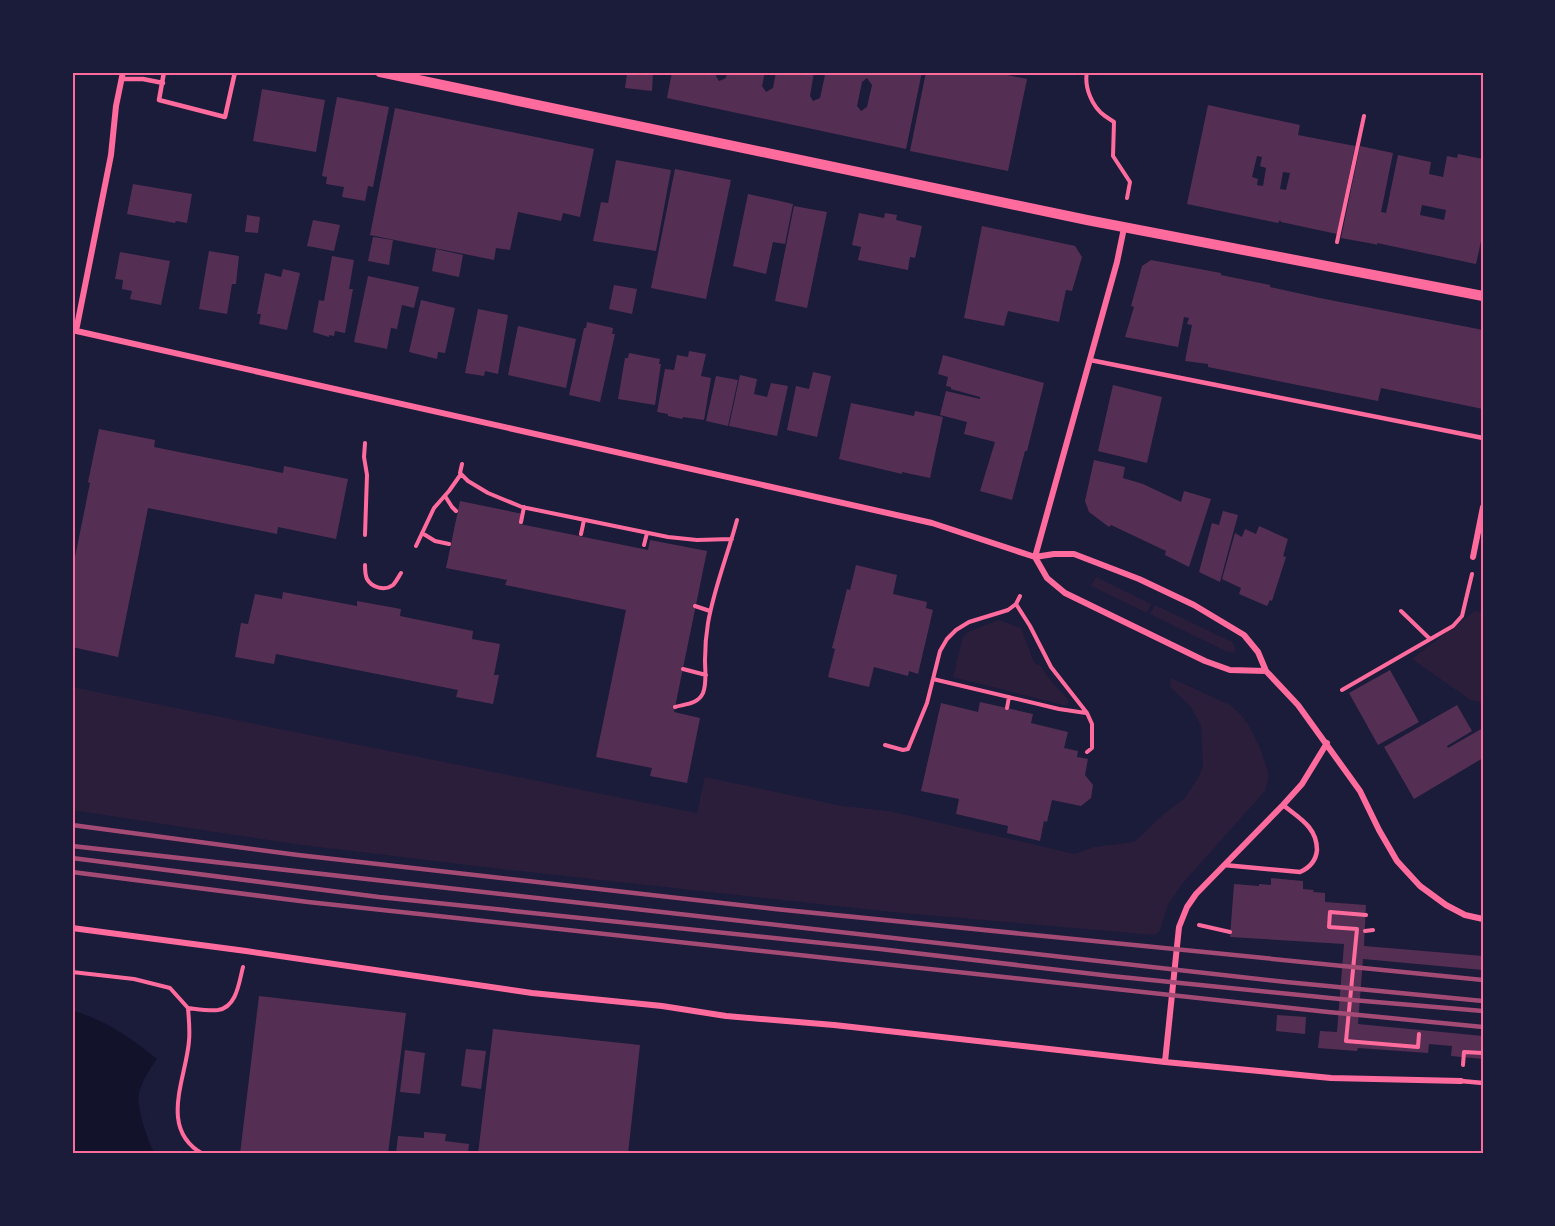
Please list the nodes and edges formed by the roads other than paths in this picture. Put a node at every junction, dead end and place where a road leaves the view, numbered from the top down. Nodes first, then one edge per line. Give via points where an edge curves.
1 (164, 72) edge
2 (236, 72) edge
3 (380, 72) edge
4 (122, 76) edge
5 (163, 83) junction
6 (1124, 228) junction
7 (1483, 296) edge
8 (74, 331) edge
9 (1090, 360) junction
10 (1483, 438) edge
11 (1483, 507) edge
12 (1035, 557) junction
13 (1473, 557) dead end
14 (1266, 671) junction
15 (1327, 743) junction
16 (1283, 805) junction
17 (1224, 865) junction
18 (1483, 919) edge
19 (72, 928) edge
20 (1165, 1062) junction
21 (1461, 1081) joint
22 (1483, 1083) edge

1 - 5 lane
2 - 5 lane via 225,117 159,100
3 - 6 street
4 - 5 lane
4 - 8 street via 111,155
6 - 7 street
6 - 9 street
8 - 12 street via 932,523
9 - 10 lane
9 - 12 street
11 - 13 street
12 - 14 street via 1047,578 1065,593 1205,661 1230,670
12 - 14 street via 1074,554 1194,605 1244,635 1258,652
14 - 15 street
15 - 16 street via 1302,784
15 - 18 street via 1360,791 1397,861 1420,886 1446,905
16 - 17 street
16 - 17 lane via 1316,836 1312,864 1300,872
17 - 20 street via 1196,894 1179,927
19 - 20 street via 532,993
20 - 21 street via 1331,1078
21 - 22 lane

